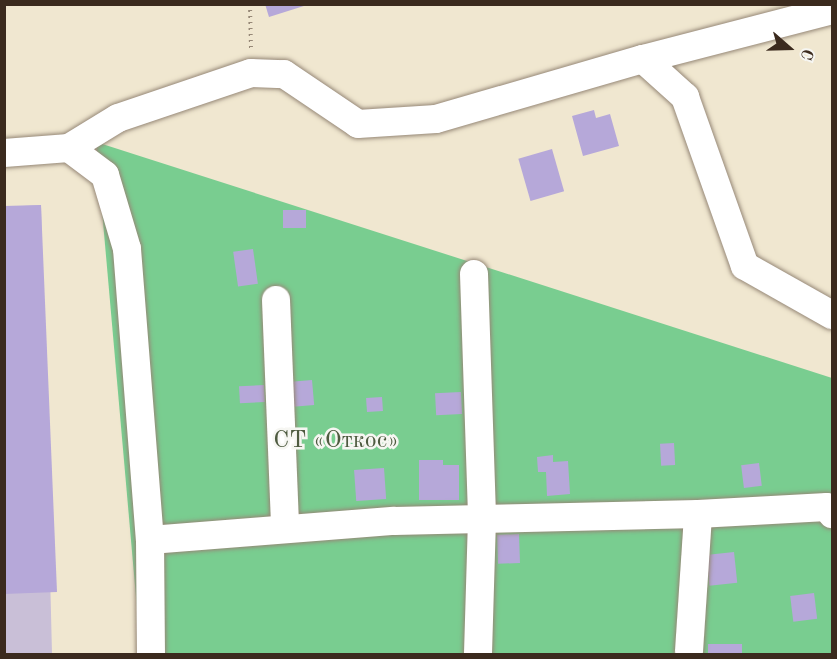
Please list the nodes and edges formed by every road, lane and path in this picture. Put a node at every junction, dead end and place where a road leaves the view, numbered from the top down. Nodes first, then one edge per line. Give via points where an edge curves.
1 (250, 4) edge
2 (832, 10) edge
3 (643, 59) junction
4 (251, 73) junction
5 (69, 148) junction
6 (4, 153) edge
7 (474, 274) dead end
8 (276, 300) dead end
9 (832, 315) edge
10 (831, 509) edge
11 (698, 514) junction
12 (482, 519) junction
13 (285, 529) junction
14 (150, 540) junction
15 (689, 651) dead end
16 (152, 654) edge
17 (477, 654) edge

1 - 4 path
2 - 3 street
3 - 4 street via 436,119 358,124 284,74
3 - 9 street via 685,97 745,266
4 - 5 street via 118,118
5 - 6 street
5 - 14 street via 105,175 127,249
7 - 12 street
8 - 13 street
10 - 11 street
11 - 12 street
11 - 15 street
12 - 13 street
12 - 17 street
13 - 14 street
14 - 16 street

